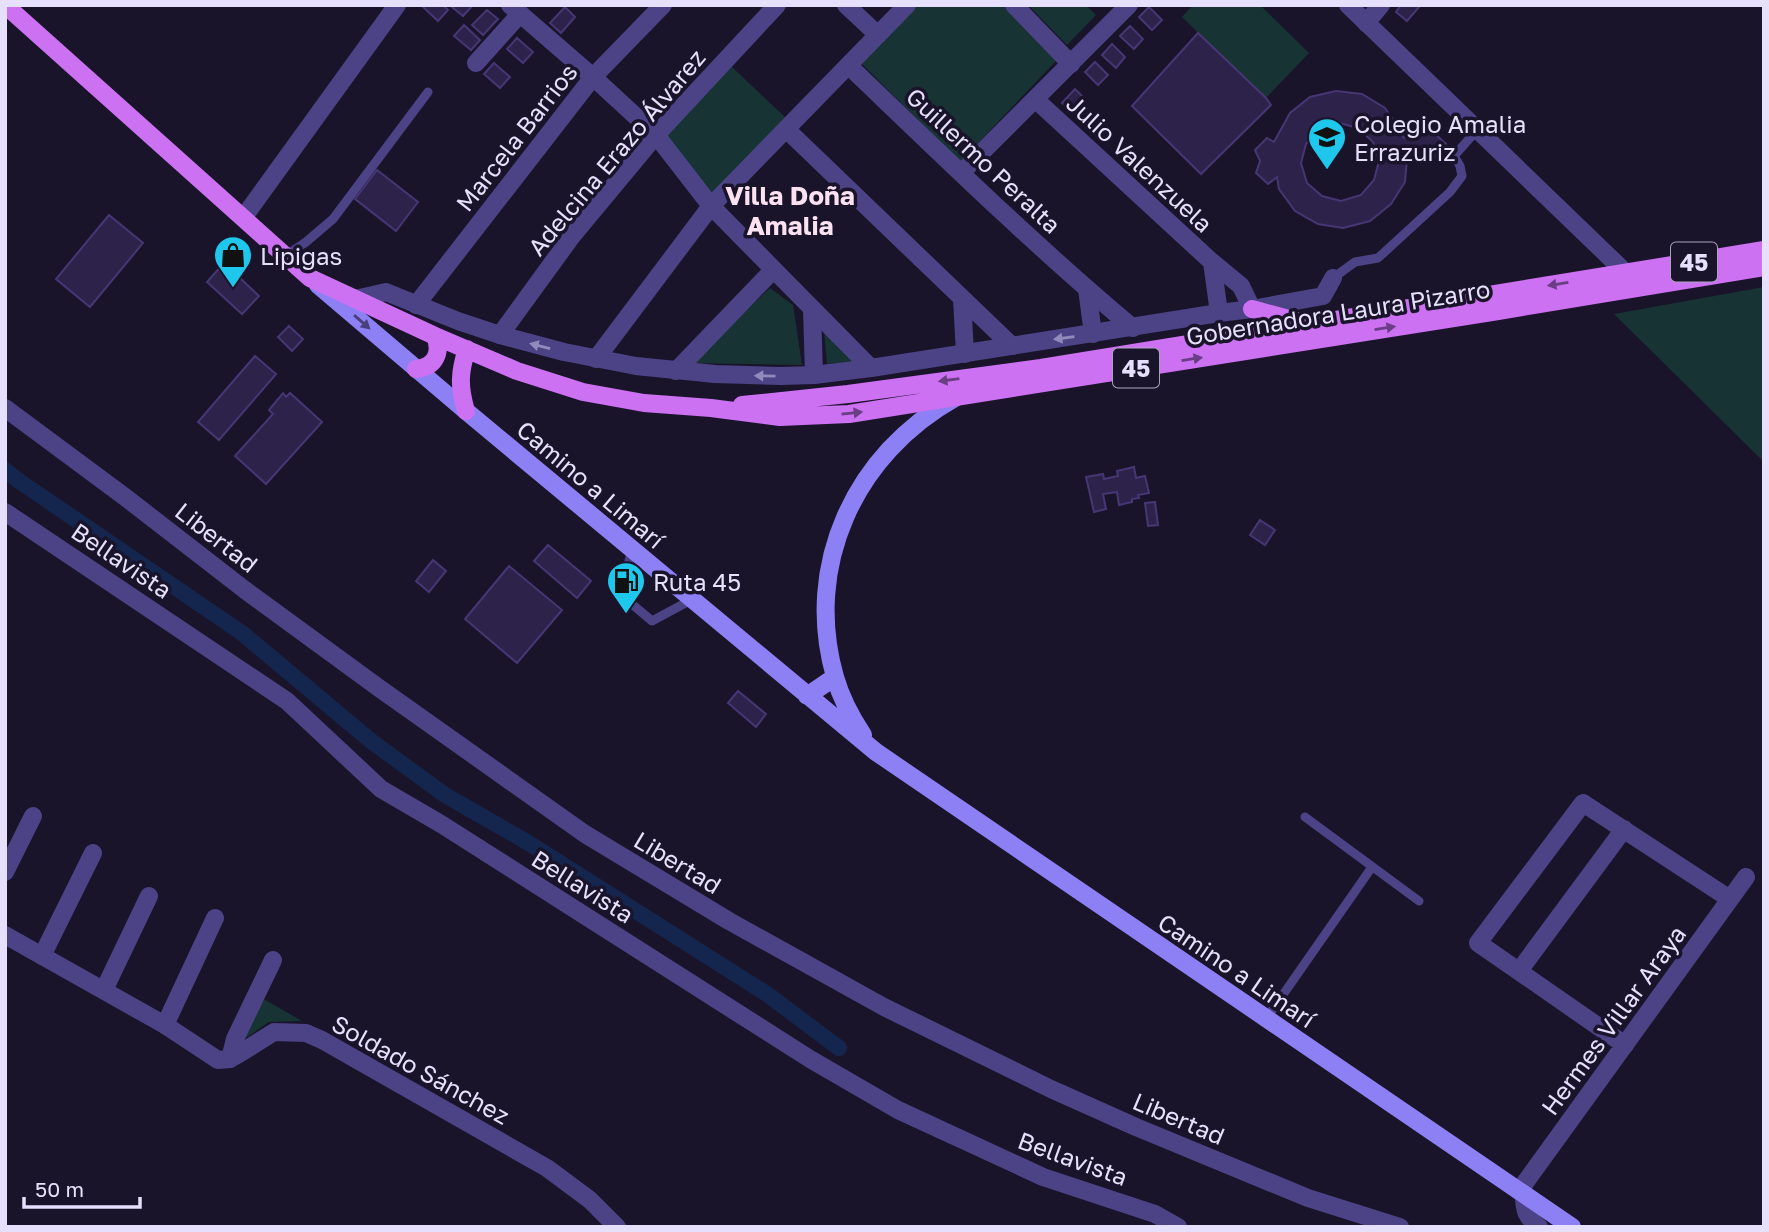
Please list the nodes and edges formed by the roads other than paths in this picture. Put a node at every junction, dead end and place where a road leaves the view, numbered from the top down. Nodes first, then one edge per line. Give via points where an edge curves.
1 (5, 5) edge
2 (397, 5) edge
3 (663, 5) edge
4 (777, 5) edge
5 (846, 5) edge
6 (907, 5) edge
7 (1129, 5) edge
8 (1348, 5) edge
9 (1381, 5) edge
10 (1016, 6) edge
11 (515, 9) edge
12 (1366, 23) junction
13 (878, 35) junction
14 (476, 63) dead end
15 (1071, 64) junction
16 (849, 65) junction
17 (593, 77) junction
18 (428, 92) dead end
19 (1035, 99) junction
20 (787, 130) junction
21 (1478, 130) junction
22 (656, 135) junction
23 (961, 173) junction
24 (711, 206) junction
25 (243, 218) junction
26 (1764, 250) edge
27 (285, 256) junction
28 (1212, 262) junction
29 (1764, 267) edge
30 (773, 270) junction
31 (1625, 272) junction
32 (310, 278) junction
33 (1333, 278) joint
34 (1087, 289) junction
35 (1632, 289) junction
36 (961, 298) junction
37 (355, 299) junction
38 (416, 305) junction
39 (812, 309) junction
40 (1252, 309) junction
41 (1219, 313) junction
42 (1310, 325) junction
43 (1133, 328) junction
44 (1093, 334) junction
45 (500, 335) junction
46 (435, 336) junction
47 (1012, 346) junction
48 (467, 349) junction
49 (965, 354) junction
50 (596, 359) junction
51 (871, 368) junction
52 (1041, 368) junction
53 (416, 369) junction
54 (676, 371) junction
55 (814, 375) junction
56 (955, 398) junction
57 (5, 408) edge
58 (711, 408) junction
59 (466, 411) junction
60 (5, 512) edge
61 (632, 550) junction
62 (691, 600) junction
63 (835, 677) junction
64 (807, 696) junction
65 (876, 752) junction
66 (33, 816) dead end
67 (1304, 817) dead end
68 (1624, 829) junction
69 (93, 853) dead end
70 (8, 861) edge
71 (1372, 867) junction
72 (1746, 877) dead end
73 (149, 896) dead end
74 (1730, 899) junction
75 (1419, 901) dead end
76 (215, 918) dead end
77 (5, 935) edge
78 (42, 956) junction
79 (273, 960) dead end
80 (1520, 971) junction
81 (104, 990) junction
82 (1266, 1019) junction
83 (165, 1025) junction
84 (1625, 1045) junction
85 (230, 1059) junction
86 (1521, 1192) junction
87 (617, 1227) edge
88 (1178, 1227) edge
89 (1401, 1227) edge
90 (1539, 1227) edge
91 (1572, 1227) edge

1 - 25 main road, Gobernadora Laura Pizarro
2 - 25 street
3 - 17 street, Marcela Barrios
4 - 22 street, Adelcina Erazo Álvarez
5 - 13 street
6 - 13 street
7 - 15 street
8 - 12 street
9 - 12 street
10 - 15 street
11 - 14 street
11 - 17 street
12 - 21 street
13 - 16 street
15 - 19 street
16 - 20 street
16 - 23 street, Guillermo Peralta
17 - 22 street
17 - 38 street, Marcela Barrios
18 - 27 lane via 333,219
19 - 23 street
19 - 28 street, Julio Valenzuela
20 - 24 street
20 - 36 street
21 - 31 street
21 - 33 lane via 1454,156 1462,176 1450,191 1378,257 1355,262
22 - 24 street
22 - 45 street, Adelcina Erazo Álvarez via 572,236
23 - 34 street, Guillermo Peralta
24 - 30 street
24 - 50 street
25 - 27 main road, Gobernadora Laura Pizarro
26 - 31 main road, Gobernadora Laura Pizarro / 45
27 - 32 main road, Gobernadora Laura Pizarro
28 - 40 street, Julio Valenzuela via 1241,286
28 - 41 street, Julio Valenzuela
29 - 35 main road, Gobernadora Laura Pizarro / 45
30 - 39 street
30 - 54 street
31 - 35 street
31 -> 42 main road, Gobernadora Laura Pizarro / 45
32 - 37 main road, Gobernadora Laura Pizarro / 45
32 -> 53 main road, Camino a Limarí
33 - 40 street, Gobernadora Laura Pizarro via 1323,296
34 - 43 street, Guillermo Peralta
34 - 44 street
56 -> 35 main road, Gobernadora Laura Pizarro / 45
36 - 47 street
36 - 49 street
37 - 38 street, Gobernadora Laura Pizarro via 386,292
37 - 46 main road, Gobernadora Laura Pizarro / 45
38 - 45 street, Gobernadora Laura Pizarro
39 - 51 street
39 - 55 street
40 - 41 street, Gobernadora Laura Pizarro
40 - 42 main road
41 - 43 street, Gobernadora Laura Pizarro
42 - 52 main road, Gobernadora Laura Pizarro / 45
43 - 44 street, Gobernadora Laura Pizarro
44 -> 47 street, Gobernadora Laura Pizarro
50 -> 45 street, Gobernadora Laura Pizarro
46 - 48 main road, Gobernadora Laura Pizarro / 45
46 - 53 main road via 435,360
47 - 49 street, Gobernadora Laura Pizarro
48 - 58 main road, Gobernadora Laura Pizarro / 45 via 583,392
48 - 59 main road via 459,380
49 - 51 street, Gobernadora Laura Pizarro
50 - 54 street, Gobernadora Laura Pizarro
51 - 55 street, Gobernadora Laura Pizarro
52 - 56 main road
52 -> 58 main road, Gobernadora Laura Pizarro / 45
53 - 59 main road, Camino a Limarí
55 -> 54 street, Gobernadora Laura Pizarro
58 -> 56 main road, Gobernadora Laura Pizarro / 45 via 780,417 849,414
56 - 63 main road, Camino a Limarí via 886,451 848,511 832,557 826,605
57 - 89 street, Libertad via 245,590 585,834 729,921 884,1007 1051,1089 1295,1193
59 - 61 main road, Camino a Limarí
60 - 88 street, Bellavista via 287,701 381,789 810,1059 898,1110 1043,1177 1155,1214
61 - 62 main road, Camino a Limarí
61 - 62 lane via 621,594 652,621
62 - 64 main road, Camino a Limarí
63 - 64 main road
63 - 65 main road, Camino a Limarí via 853,718
64 - 65 main road, Camino a Limarí
65 - 82 main road, Camino a Limarí
66 - 70 street
67 - 71 lane
68 - 74 street
68 - 80 street
68 - 80 street via 1583,803 1478,943
69 - 78 street
71 - 75 lane
71 - 82 lane
72 - 74 street, Hermes Villar Araya
73 - 81 street
74 - 84 street, Hermes Villar Araya
76 - 83 street
77 - 78 street
78 - 81 street
79 - 85 street
80 - 84 street
81 - 83 street
82 - 86 main road, Camino a Limarí
83 - 85 street via 218,1060
84 - 86 street, Hermes Villar Araya
85 - 87 street, Soldado Sánchez via 274,1032 306,1033 547,1168 590,1199
86 - 90 street via 1528,1218
86 - 91 main road, Camino a Limarí

